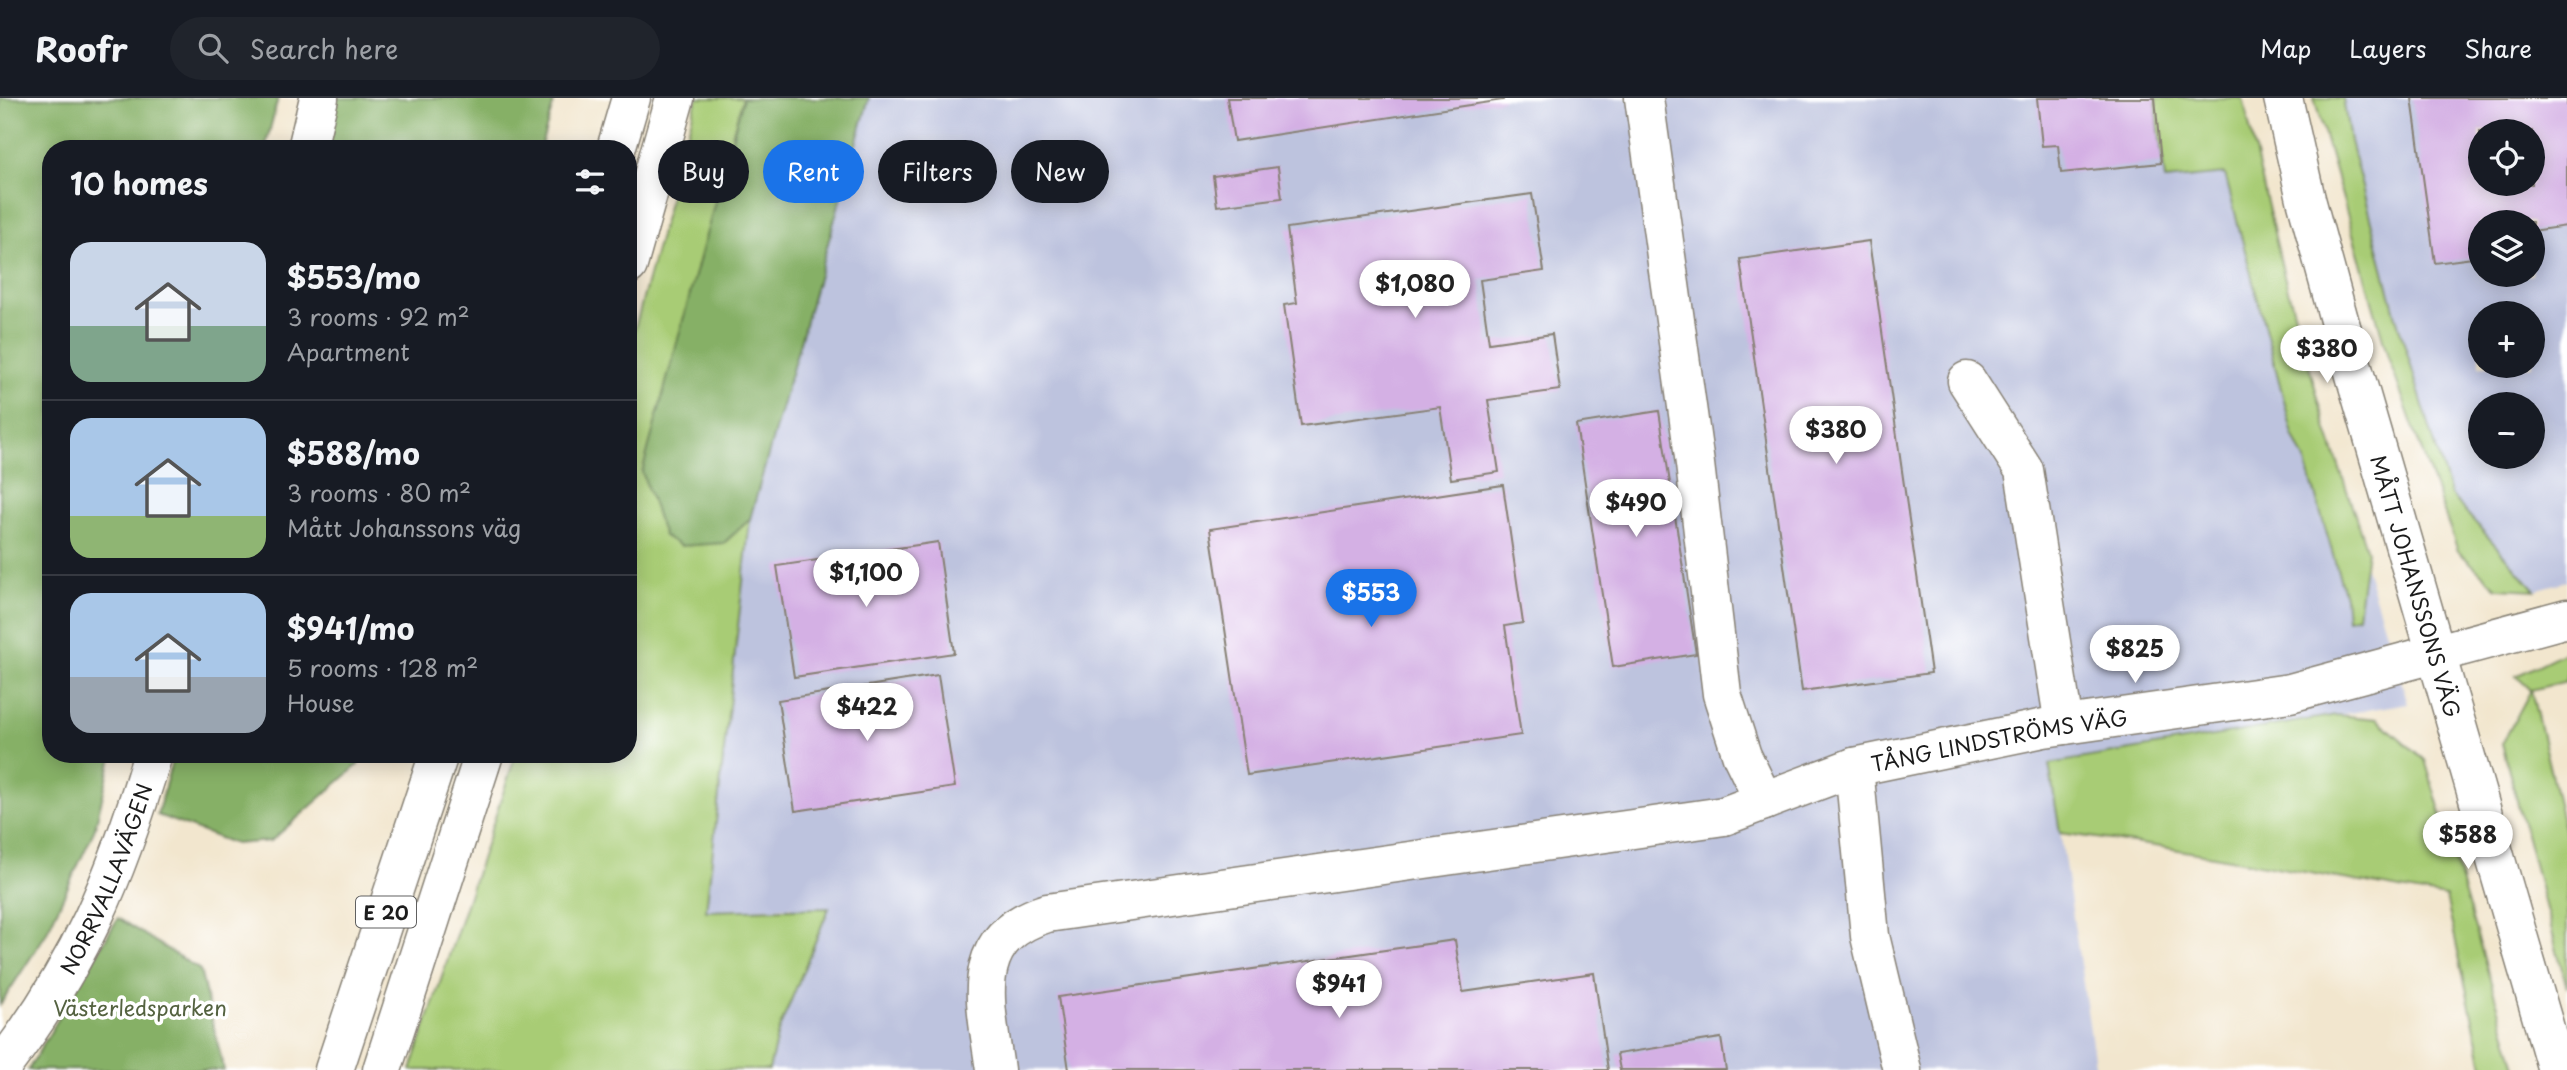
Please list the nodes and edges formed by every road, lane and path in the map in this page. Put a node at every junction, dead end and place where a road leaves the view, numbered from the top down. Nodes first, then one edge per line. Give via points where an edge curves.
1 (319, 98) edge
2 (631, 98) edge
3 (676, 98) edge
4 (1644, 98) edge
5 (2283, 98) edge
6 (309, 140) edge
7 (619, 140) edge
8 (637, 234) edge
9 (1967, 382) dead end
10 (2567, 618) edge
11 (2435, 655) junction
12 (2064, 725) junction
13 (150, 763) edge
14 (436, 763) edge
15 (481, 763) edge
16 (1854, 767) junction
17 (1764, 801) junction
18 (0, 1069) edge
19 (334, 1070) edge
20 (382, 1070) edge
21 (995, 1070) edge
22 (1902, 1070) edge
23 (2557, 1070) edge

1 - 6 main road
2 - 7 main road
3 - 8 main road
4 - 17 main road via 1722,694 1742,756
5 - 11 main road, MÅTT JOHANSSONS VÄG via 2306,199
9 - 12 main road via 2024,470
10 - 11 main road, TÅNG LINDSTRÖMS VÄG
11 - 12 main road, TÅNG LINDSTRÖMS VÄG via 2290,693
11 - 23 main road, MÅTT JOHANSSONS VÄG
12 - 16 main road, TÅNG LINDSTRÖMS VÄG
13 - 18 main road, NORRVALLAVÄGEN via 128,839 78,952 35,1024
14 - 19 main road, E 20
15 - 20 main road, E 20
16 - 17 main road, TÅNG LINDSTRÖMS VÄG
16 - 22 main road via 1870,936
17 - 21 main road, TÅNG LINDSTRÖMS VÄG via 1724,816 1030,918 1013,927 987,961 986,1003

